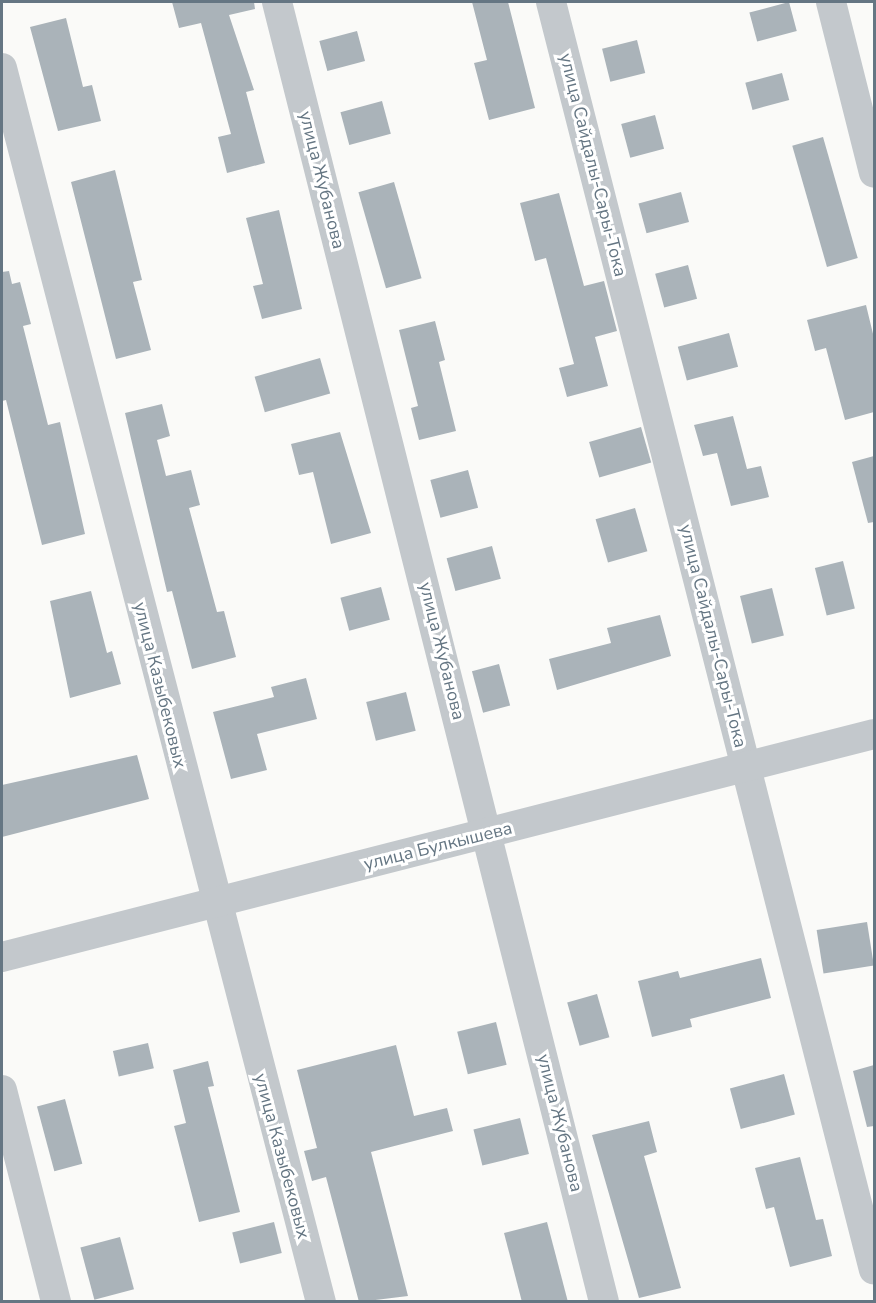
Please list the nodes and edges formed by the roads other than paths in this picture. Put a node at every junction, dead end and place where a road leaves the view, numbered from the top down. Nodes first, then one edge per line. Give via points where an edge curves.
1 (277, 2) edge
2 (551, 2) edge
3 (831, 2) edge
4 (2, 68) edge
5 (874, 173) edge
6 (874, 734) edge
7 (746, 767) junction
8 (488, 833) junction
9 (215, 903) junction
10 (2, 957) edge
11 (2, 1090) edge
12 (874, 1270) edge
13 (56, 1302) edge
14 (321, 1302) edge
15 (604, 1302) edge

1 - 8 street, улица Жубанова
2 - 7 street, улица Сайдалы-Сары-Тока
3 - 5 street
4 - 9 street, улица Казыбековых
6 - 7 street, улица Булкышева
7 - 8 street, улица Булкышева
7 - 12 street, улица Сайдалы-Сары-Тока
8 - 9 street, улица Булкышева
8 - 15 street, улица Жубанова
9 - 10 street, улица Булкышева
9 - 14 street, улица Казыбековых
11 - 13 street

